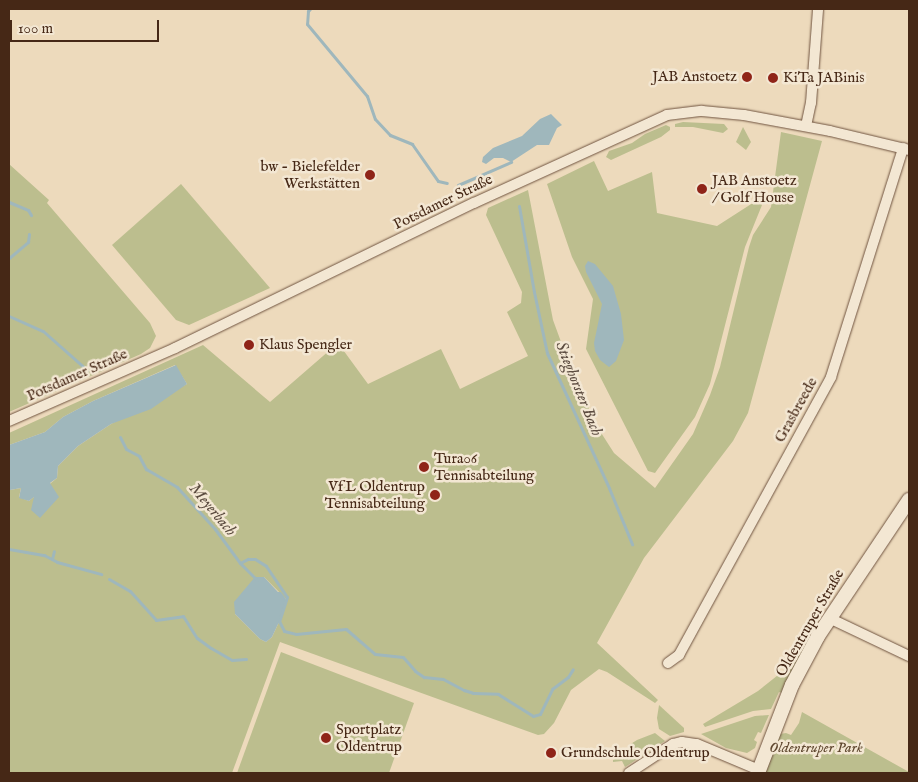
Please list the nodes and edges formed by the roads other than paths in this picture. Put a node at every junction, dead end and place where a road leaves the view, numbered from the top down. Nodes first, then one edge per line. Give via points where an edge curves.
1 (818, 9) edge
2 (806, 126) junction
3 (906, 149) edge
4 (9, 421) edge
5 (909, 500) edge
6 (829, 618) junction
7 (909, 656) edge
8 (668, 663) dead end
9 (758, 772) edge
10 (629, 773) edge

1 - 2 street via 811,103
2 - 3 street, Potsdamer Straße
2 - 4 street, Potsdamer Straße via 713,111 683,112 655,119 175,348
3 - 8 street, Grasbreede via 831,377 681,651 675,660
5 - 6 street, Oldentruper Straße
6 - 7 street
6 - 9 street, Oldentruper Straße via 792,684
9 - 10 street via 694,743 682,742 673,744

